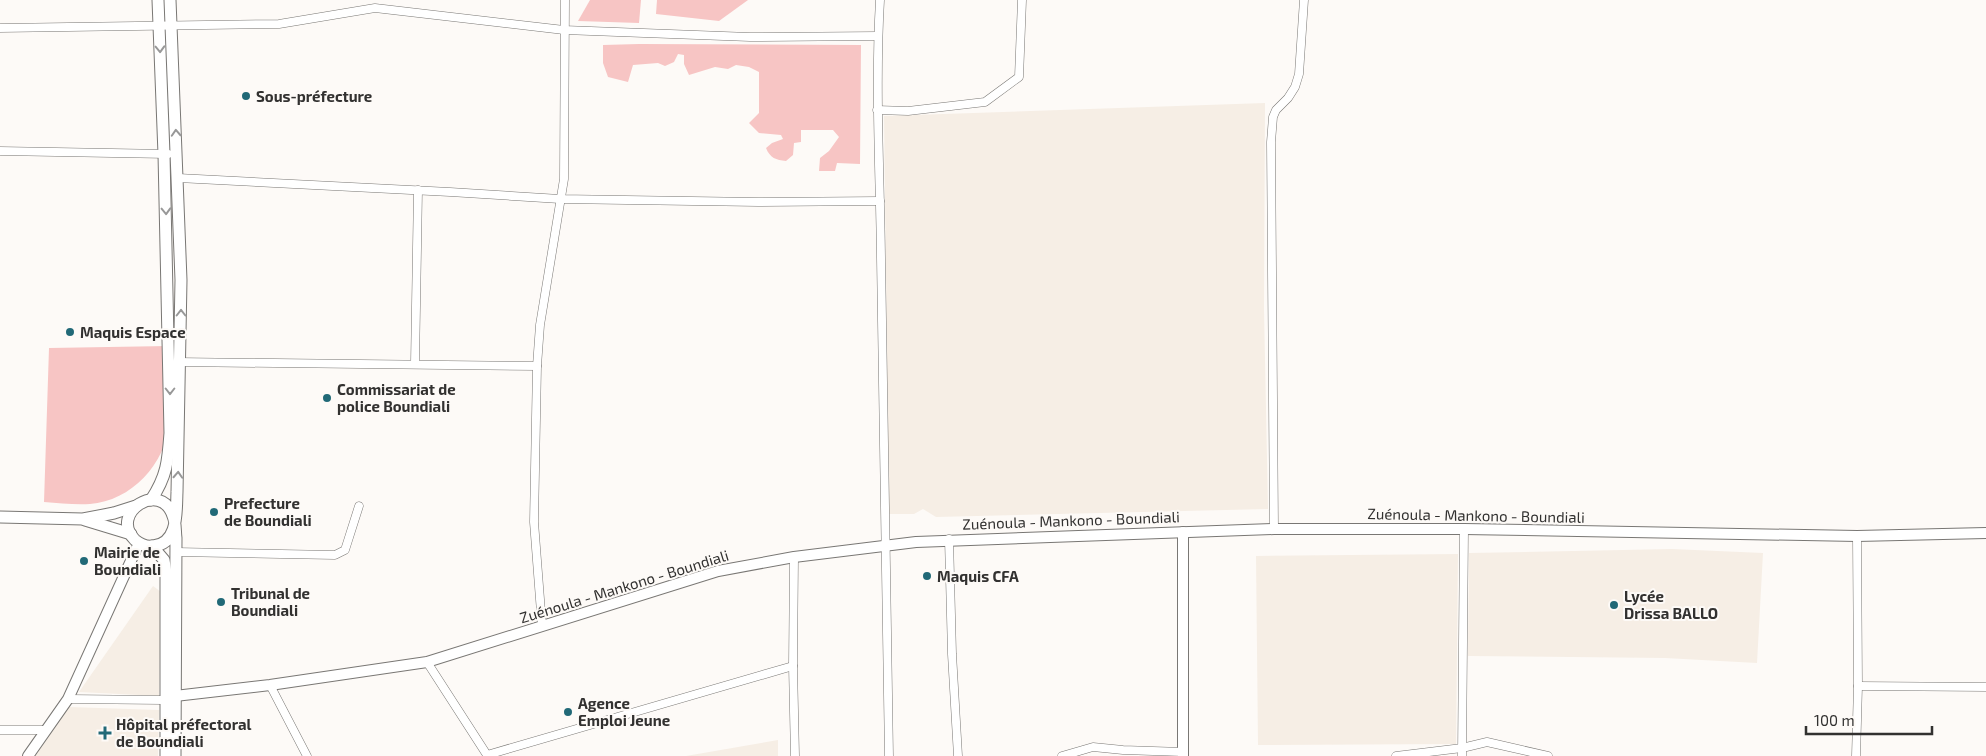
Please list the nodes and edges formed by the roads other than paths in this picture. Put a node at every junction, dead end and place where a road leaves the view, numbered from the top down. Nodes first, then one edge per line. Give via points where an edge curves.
1 (158, 0) edge
2 (170, 0) edge
3 (565, 0) edge
4 (880, 0) edge
5 (1022, 0) edge
6 (1304, 0) edge
7 (374, 4) edge
8 (159, 27) junction
9 (171, 27) junction
10 (0, 28) edge
11 (564, 30) junction
12 (878, 36) junction
13 (877, 110) junction
14 (0, 151) edge
15 (164, 154) junction
16 (177, 154) junction
17 (178, 178) junction
18 (418, 190) junction
19 (560, 200) junction
20 (880, 201) junction
21 (175, 362) junction
22 (415, 364) junction
23 (537, 366) junction
24 (152, 500) junction
25 (136, 506) junction
26 (359, 506) dead end
27 (0, 516) edge
28 (83, 519) junction
29 (175, 524) junction
30 (1274, 529) junction
31 (1464, 529) junction
32 (1183, 532) junction
33 (1986, 533) edge
34 (130, 534) junction
35 (1857, 536) junction
36 (949, 540) junction
37 (139, 543) junction
38 (152, 546) junction
39 (884, 546) junction
40 (176, 552) junction
41 (794, 556) junction
42 (542, 625) junction
43 (427, 662) junction
44 (793, 666) junction
45 (270, 685) junction
46 (1858, 686) junction
47 (1986, 687) edge
48 (171, 698) junction
49 (68, 699) junction
50 (0, 730) edge
51 (46, 730) junction
52 (1462, 752) edge
53 (1182, 754) edge
54 (487, 755) edge
55 (28, 756) edge
56 (166, 756) edge
57 (175, 756) edge
58 (307, 756) edge
59 (795, 756) edge
60 (889, 756) edge
61 (958, 756) edge
62 (1062, 756) edge
63 (1396, 756) edge
64 (1548, 756) edge
65 (1856, 756) edge

1 - 8 main road
2 - 9 main road
3 - 11 street
4 - 12 street
5 - 13 street via 1019,76 985,102 908,111
6 - 30 street via 1299,74 1295,87 1273,117 1271,142
7 - 9 street via 279,24
7 - 11 street
8 - 9 street
8 - 10 street
8 -> 15 main road
16 -> 9 main road
11 - 12 street via 750,37
11 - 19 street via 564,179
12 - 13 street
13 - 20 street
14 - 15 street
15 - 16 street
15 -> 21 main road
16 - 17 main road
17 - 18 street
21 -> 17 main road via 182,280
18 - 19 street
18 - 22 street
19 - 20 street
19 - 23 street via 540,325
20 - 39 street
21 - 22 street
21 -> 24 main road via 168,460 162,483
29 -> 21 main road via 179,460
22 - 23 street
23 - 42 street via 534,522
24 - 25 main road
24 - 29 main road via 165,504
25 - 28 main road
25 - 34 main road via 128,519
26 - 40 street via 345,550 336,554
27 - 28 main road
28 - 34 main road
29 - 38 main road via 170,537
29 - 40 main road
30 - 31 main road, Zuénoula - Mankono - Boundiali
30 - 32 main road, Zuénoula - Mankono - Boundiali
31 - 35 main road, Zuénoula - Mankono - Boundiali
31 - 52 street
32 - 36 main road, Zuénoula - Mankono - Boundiali
32 - 53 main road
33 - 35 main road, Zuénoula - Mankono - Boundiali
34 - 37 main road
35 - 46 street
36 - 39 main road, Zuénoula - Mankono - Boundiali
36 - 61 street
37 - 38 main road
37 - 49 main road
38 - 48 main road via 164,560 166,573
39 - 41 main road, Zuénoula - Mankono - Boundiali
39 - 60 street
40 - 48 main road
41 - 42 main road, Zuénoula - Mankono - Boundiali via 718,571
41 - 44 street
42 - 43 main road, Zuénoula - Mankono - Boundiali
43 - 45 main road, Zuénoula - Mankono - Boundiali
43 - 54 street
44 - 54 street
44 - 59 street
45 - 48 main road, Zuénoula - Mankono - Boundiali
45 - 58 street
46 - 47 street
46 - 65 street
48 - 49 street
48 - 56 main road
48 - 57 main road
49 - 51 main road
50 - 51 street
51 - 55 main road
52 - 63 street
52 - 64 street via 1487,742
53 - 62 street via 1093,747

